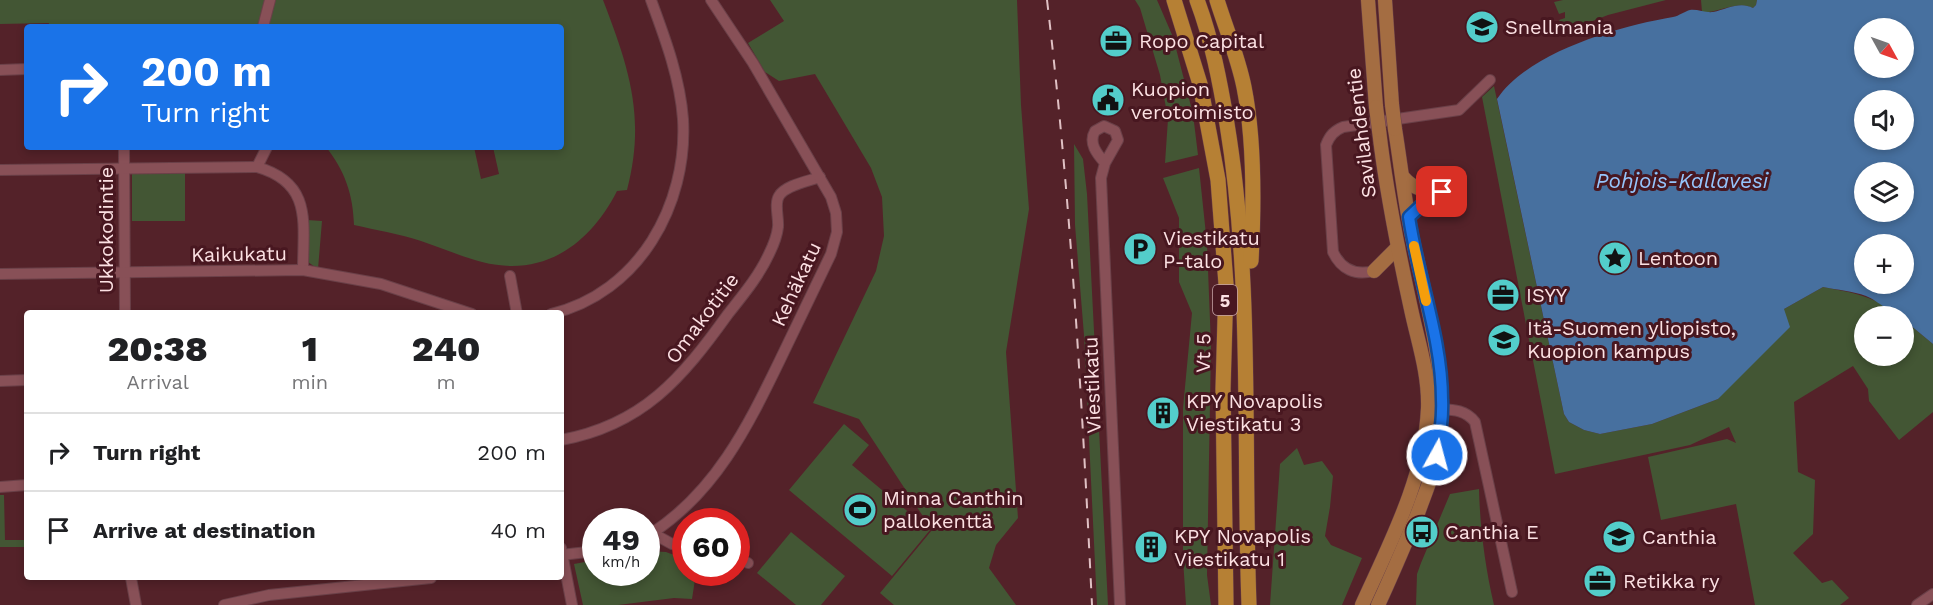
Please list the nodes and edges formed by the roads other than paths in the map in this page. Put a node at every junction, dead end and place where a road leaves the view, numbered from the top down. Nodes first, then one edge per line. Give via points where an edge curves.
1 (270, 0) edge
2 (651, 0) edge
3 (711, 0) edge
4 (1174, 0) edge
5 (1197, 0) edge
6 (1217, 0) edge
7 (1368, 0) edge
8 (1385, 0) edge
9 (264, 24) edge
10 (24, 69) edge
11 (0, 70) edge
12 (1490, 80) dead end
13 (124, 150) edge
14 (266, 150) edge
15 (1105, 164) dead end
16 (124, 167) junction
17 (257, 167) junction
18 (0, 170) edge
19 (820, 177) junction
20 (1403, 177) junction
21 (1409, 217) junction
22 (1398, 247) junction
23 (303, 270) junction
24 (1374, 271) junction
25 (1403, 273) junction
26 (0, 274) edge
27 (124, 274) junction
28 (510, 276) dead end
29 (125, 310) edge
30 (461, 310) edge
31 (516, 310) edge
32 (562, 310) edge
33 (1244, 317) junction
34 (24, 380) edge
35 (0, 381) edge
36 (1428, 409) junction
37 (1442, 410) junction
38 (564, 439) edge
39 (24, 485) edge
40 (0, 487) edge
41 (660, 527) edge
42 (582, 552) edge
43 (564, 553) edge
44 (564, 567) edge
45 (131, 580) edge
46 (411, 580) edge
47 (1512, 592) dead end
48 (1933, 594) edge
49 (136, 605) edge
50 (224, 605) edge
51 (572, 605) edge
52 (1120, 605) edge
53 (1226, 605) edge
54 (1249, 605) edge
55 (1361, 605) edge
56 (1378, 605) edge
57 (1917, 605) edge

1 - 9 street
2 - 32 street via 677,81 683,120 671,204 652,242 625,274 601,293
3 - 19 street, Kehäkatu
4 - 53 highway, Vt 5 / 5 via 1200,84 1220,199 1226,284
5 - 33 highway, Vt 5 / 5 via 1207,26 1236,176
6 - 33 highway via 1245,88 1251,149 1252,240
7 - 22 main road, Savilahdentie, bridge via 1384,176
8 - 20 main road, Savilahdentie, bridge via 1392,105
10 - 11 street
12 - 24 street via 1459,110 1343,127 1329,137 1326,145 1333,252 1346,268 1359,273
13 - 16 street, Ukkokodintie
14 - 17 street
15 - 52 street, Viestikatu via 1101,177
16 - 17 street
16 - 18 street
16 - 27 street, Ukkokodintie
17 - 23 street via 286,180 296,192 303,220
19 - 38 street, Omakotitie via 779,195 778,229 759,273 678,379 652,401 609,426
19 - 41 street, Kehäkatu via 836,213 837,232 831,254 735,448 699,493
20 - 21 main road, Savilahdentie
20 - 21 main road via 1416,188 1442,192
21 - 37 main road, Savilahdentie via 1436,346
22 - 24 main road
22 - 25 main road, Savilahdentie
23 - 27 street, Kaikukatu
23 - 30 street, Kaikukatu via 403,289
24 - 25 main road via 1385,267
25 - 36 main road, Savilahdentie via 1424,362
26 - 27 street, Kaikukatu
27 - 29 street, Ukkokodintie
28 - 31 street
33 - 54 highway, Vt 5 / 5
34 - 35 street
36 - 37 street
36 - 55 main road, Savilahdentie via 1411,488
37 - 47 street via 1457,410 1470,415 1474,422
37 - 56 main road, Savilahdentie via 1431,479
39 - 40 street
42 - 43 street
44 - 51 street
45 - 49 street
46 - 50 street via 280,593
48 - 57 street

